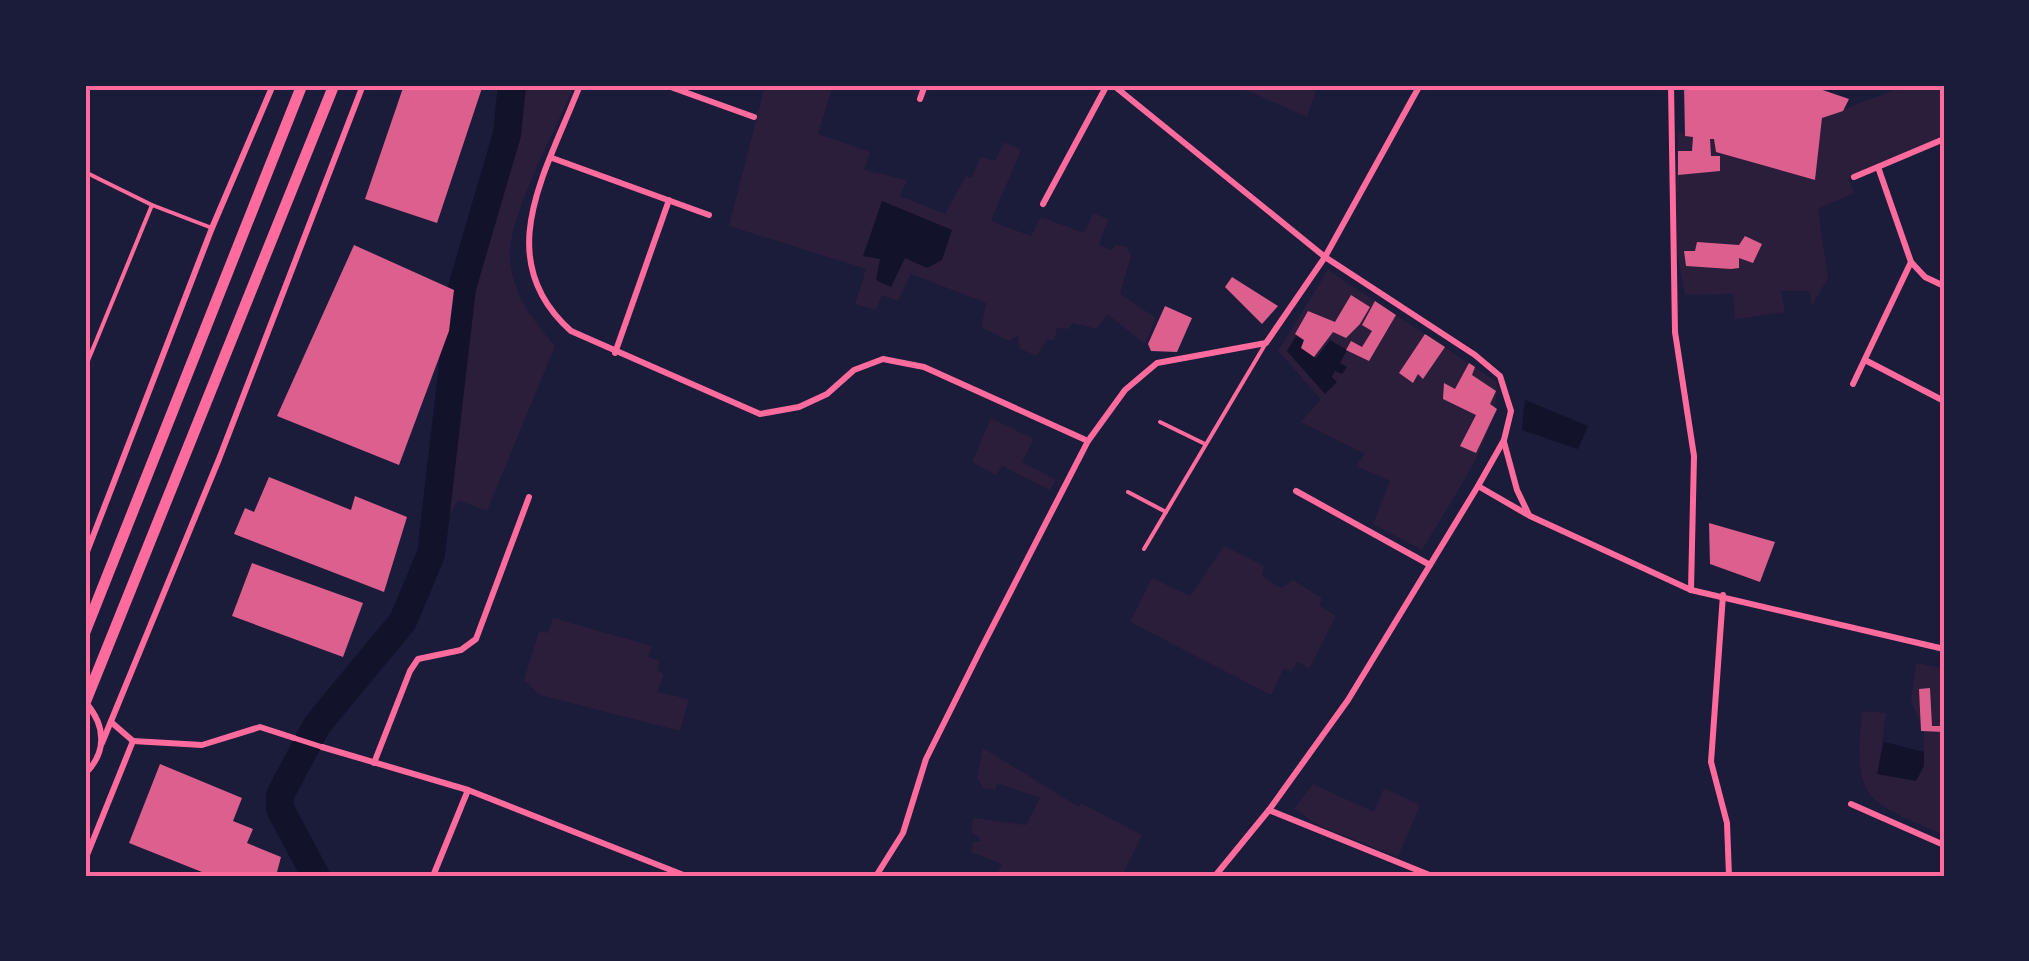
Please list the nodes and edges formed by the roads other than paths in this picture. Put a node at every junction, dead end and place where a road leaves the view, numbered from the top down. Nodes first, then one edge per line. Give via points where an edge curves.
1 (273, 85) edge
2 (302, 85) edge
3 (334, 85) edge
4 (363, 85) edge
5 (580, 85) edge
6 (665, 85) edge
7 (926, 85) edge
8 (1110, 85) edge
9 (1420, 85) edge
10 (1671, 85) edge
11 (920, 99) dead end
12 (754, 117) dead end
13 (1944, 139) edge
14 (552, 158) junction
15 (1878, 167) junction
16 (85, 172) edge
17 (1854, 177) dead end
18 (668, 200) junction
19 (1043, 204) dead end
20 (152, 205) junction
21 (710, 216) dead end
22 (212, 228) junction
23 (1325, 257) junction
24 (1911, 262) junction
25 (1944, 286) edge
26 (1266, 343) junction
27 (615, 353) junction
28 (1864, 359) junction
29 (85, 368) edge
30 (1853, 384) dead end
31 (1944, 402) edge
32 (1160, 422) dead end
33 (1504, 440) junction
34 (1088, 441) junction
35 (1206, 445) junction
36 (1478, 486) junction
37 (1296, 491) dead end
38 (1128, 492) dead end
39 (529, 497) dead end
40 (1166, 512) junction
41 (1530, 516) junction
42 (1144, 549) dead end
43 (85, 557) edge
44 (1430, 566) junction
45 (1691, 590) junction
46 (1723, 594) junction
47 (85, 632) edge
48 (1944, 650) edge
49 (85, 703) edge
50 (111, 721) junction
51 (294, 738) joint
52 (133, 741) junction
53 (102, 743) junction
54 (322, 747) joint
55 (374, 764) junction
56 (86, 776) edge
57 (468, 790) junction
58 (1851, 804) dead end
59 (1270, 810) junction
60 (1944, 844) edge
61 (85, 860) edge
62 (881, 875) edge
63 (433, 876) edge
64 (686, 876) edge
65 (1215, 876) edge
66 (1432, 876) edge
67 (1729, 876) edge

1 - 22 street
2 - 47 highway
3 - 49 highway
4 - 50 street
5 - 14 street
6 - 12 street
7 - 11 street
8 - 19 street
8 - 23 street
9 - 23 street
10 - 45 street via 1675,332 1694,456
13 - 15 street
14 - 18 street
14 - 27 street via 526,256 546,308
15 - 17 street
15 - 24 street
16 - 20 lane
18 - 21 street
18 - 27 street
20 - 22 lane
20 - 29 lane
22 - 43 street
23 - 26 street
23 - 33 street via 1500,376 1511,411
24 - 25 street
24 - 28 street
26 - 34 street via 1157,363 1124,390
26 - 35 lane
27 - 34 street via 760,414 799,407 883,358 904,361
28 - 30 street
28 - 31 street
32 - 35 lane
33 - 36 street
33 - 41 street
34 - 62 street via 926,759
35 - 40 lane
36 - 41 street
36 - 44 street
37 - 44 street
38 - 40 lane
39 - 55 street via 476,638 462,650 418,660
40 - 42 lane
41 - 45 street
44 - 59 street
45 - 46 street
46 - 48 street
46 - 67 street via 1711,762 1727,823
49 - 53 street
50 - 52 street
50 - 53 street
51 - 52 street via 260,727 202,745
51 - 54 street
52 - 61 street
53 - 56 street
54 - 55 street
55 - 57 street
57 - 63 street
57 - 64 street
58 - 60 street
59 - 65 street
59 - 66 street

